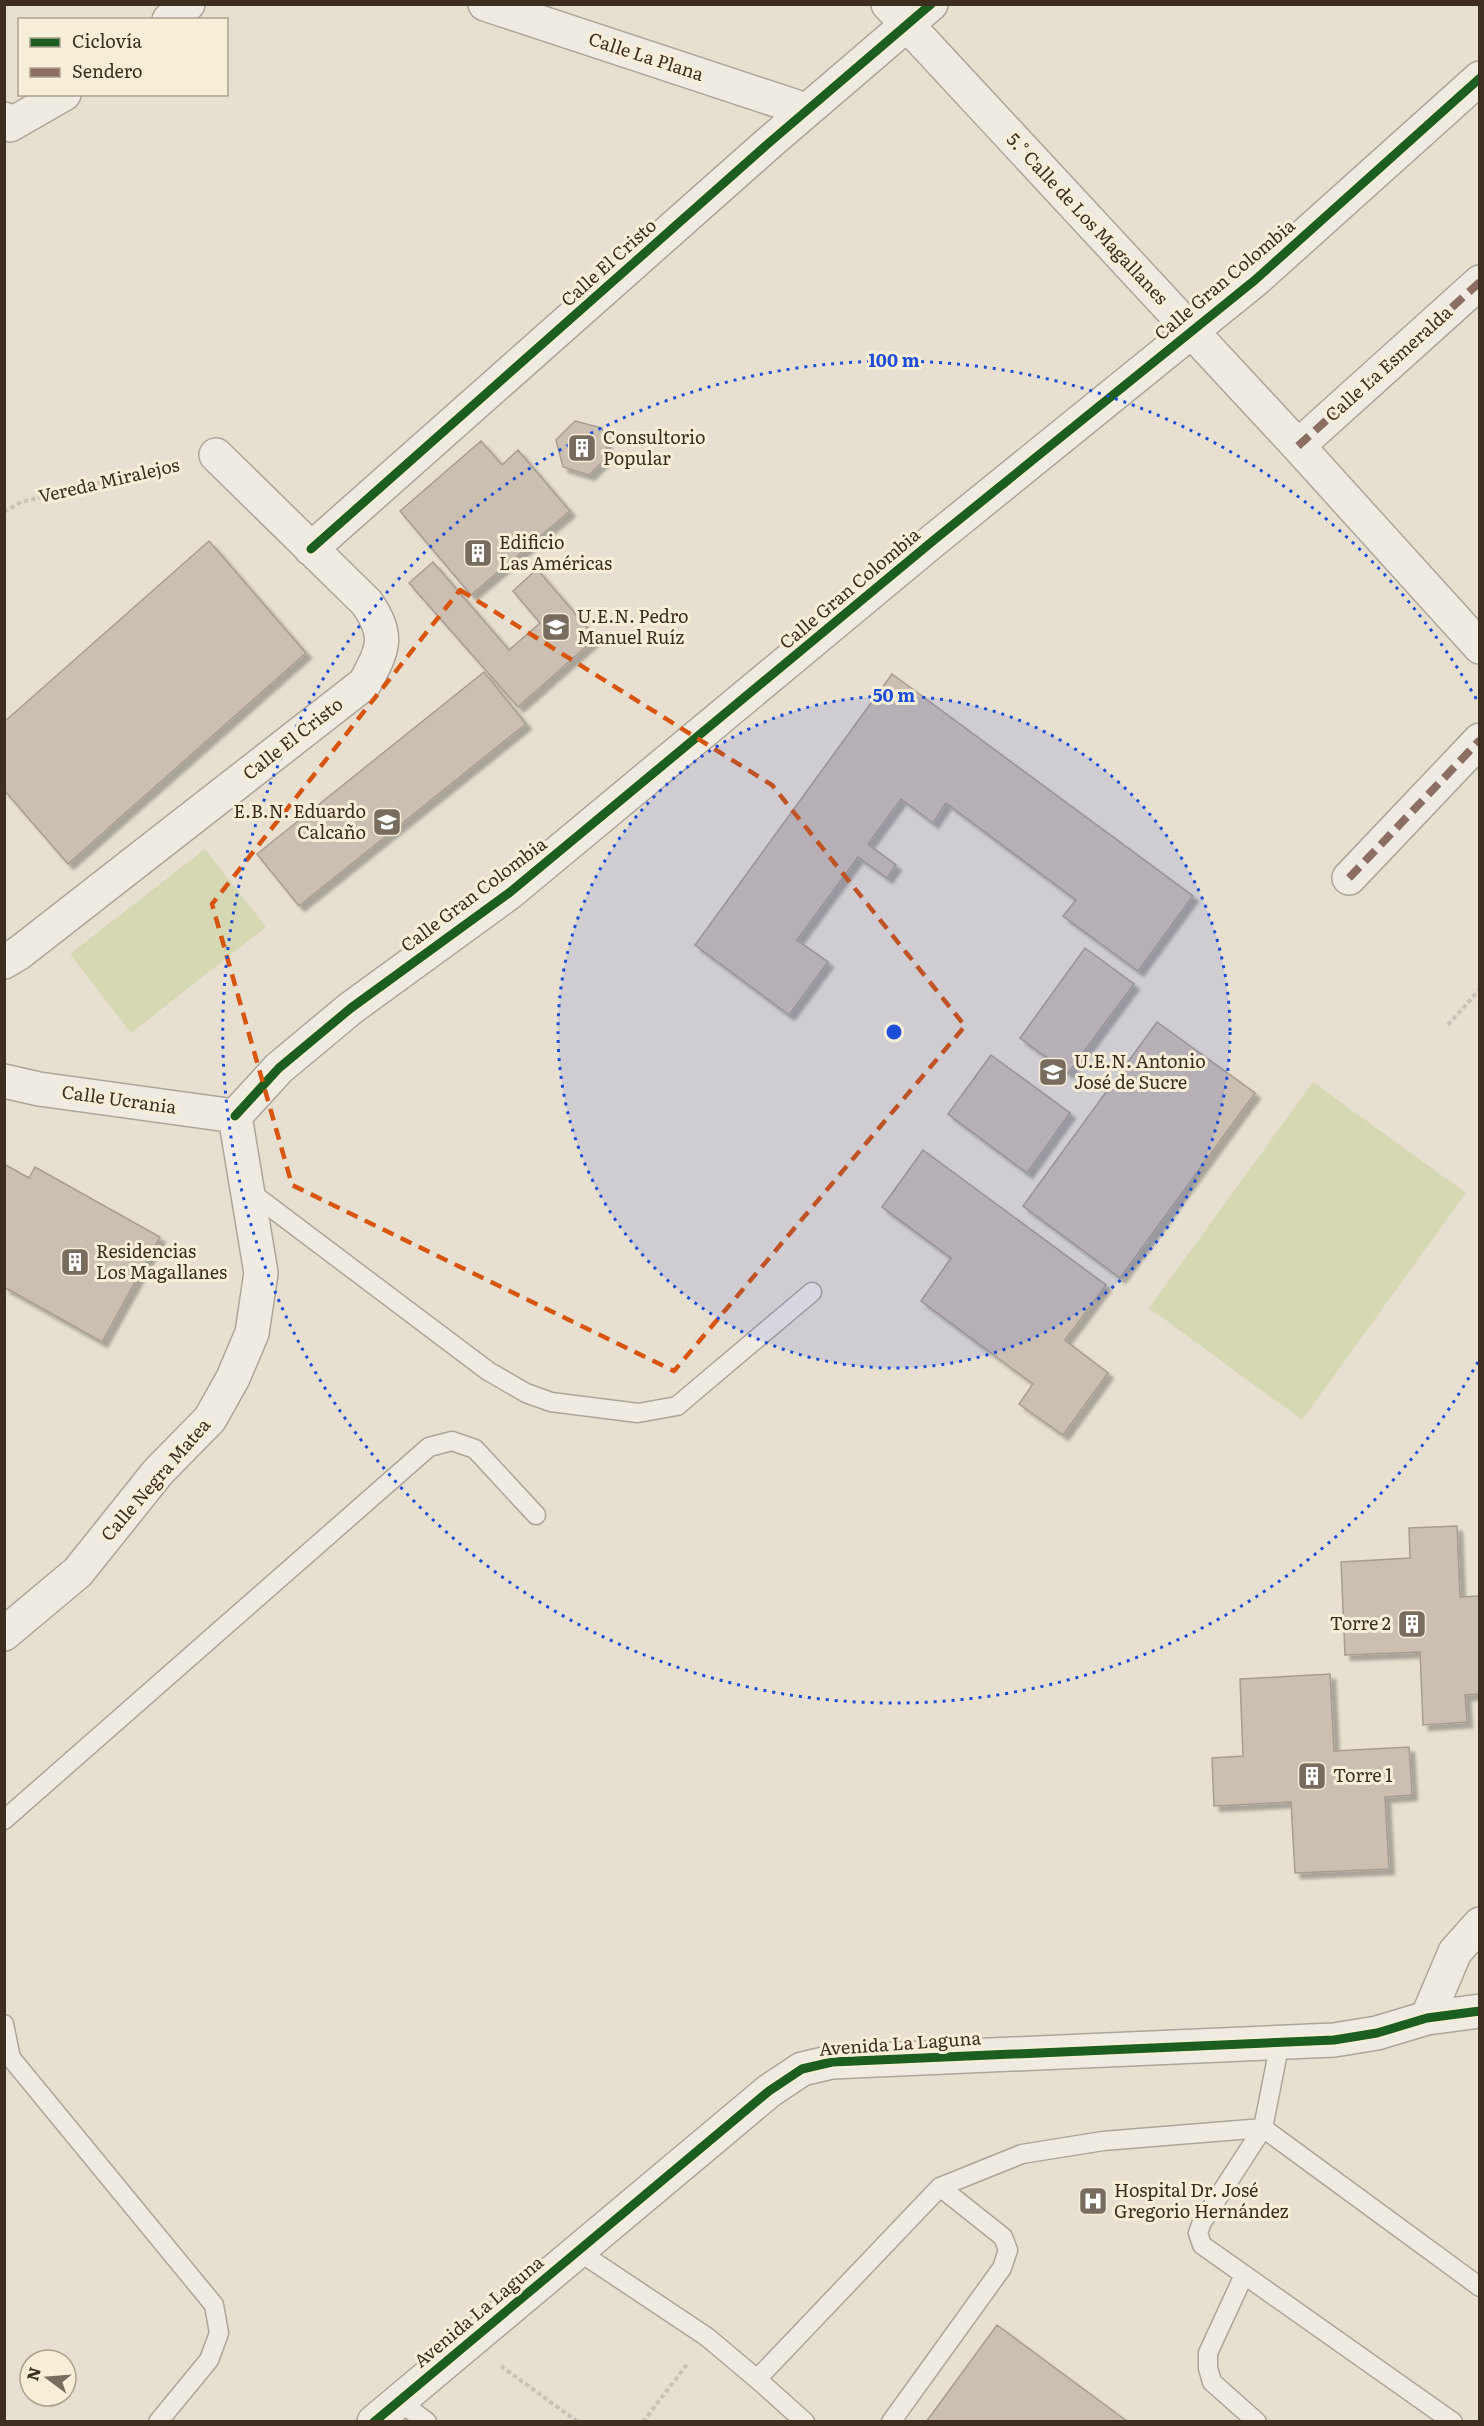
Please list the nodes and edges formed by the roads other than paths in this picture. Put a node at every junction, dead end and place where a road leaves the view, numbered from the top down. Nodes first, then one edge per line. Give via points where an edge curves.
1 (188, 4) edge
2 (485, 4) edge
3 (909, 11) edge
4 (171, 18) edge
5 (1479, 78) edge
6 (60, 96) edge
7 (806, 110) junction
8 (7, 122) edge
9 (1479, 282) edge
10 (1191, 331) junction
11 (1298, 446) junction
12 (216, 455) road end
13 (311, 549) junction
14 (1479, 647) edge
15 (1479, 740) edge
16 (1349, 878) dead end
17 (4, 962) edge
18 (4, 1081) edge
19 (235, 1116) junction
20 (249, 1191) junction
21 (812, 1292) dead end
22 (536, 1515) dead end
23 (4, 1634) edge
24 (4, 1820) edge
25 (1479, 1924) edge
26 (1479, 2011) edge
27 (1427, 2018) junction
28 (4, 2024) edge
29 (1280, 2042) junction
30 (1263, 2128) junction
31 (940, 2187) junction
32 (578, 2251) junction
33 (1244, 2275) junction
34 (1479, 2287) edge
35 (757, 2379) junction
36 (387, 2411) edge
37 (158, 2421) edge
38 (427, 2421) edge
39 (805, 2421) edge
40 (891, 2421) edge
41 (1257, 2421) edge
42 (1453, 2421) edge

1 - 4 street
2 - 7 street, Calle La Plana
3 - 7 street, Calle El Cristo
3 - 10 street, 5.° Calle de Los Magallanes
5 - 10 street, Calle Gran Colombia via 1255,280
6 - 8 street
7 - 13 street, Calle El Cristo
9 - 11 street, Calle La Esmeralda
10 - 11 street, 5.° Calle de Los Magallanes
10 - 19 street, Calle Gran Colombia via 509,893 351,1008 279,1068
11 - 14 street, 5.° Calle de Los Magallanes
12 - 13 street, Calle El Cristo
13 - 17 street, Calle El Cristo via 367,603 380,622 378,658 365,683
15 - 16 street
18 - 19 street, Calle Ucrania
19 - 20 street, Calle Negra Matea
20 - 21 lane via 488,1371 551,1402 638,1413 677,1406
20 - 23 street, Calle Negra Matea via 261,1273 252,1333 233,1378 210,1419 158,1472 78,1572
22 - 24 lane via 475,1449 452,1441 429,1447
25 - 27 street via 1455,1952
26 - 27 street, Avenida La Laguna
27 - 29 street, Avenida La Laguna via 1377,2033
28 - 37 lane via 11,2058 214,2305 219,2333 209,2360
29 - 30 lane
29 - 32 street, Avenida La Laguna via 832,2062 802,2069 769,2091
30 - 31 lane via 1103,2141 1023,2154
30 - 33 lane via 1198,2233 1202,2245
30 - 34 lane
31 - 35 lane
31 - 40 lane via 1003,2237 1008,2250 1002,2268
32 - 35 lane via 707,2337
32 - 36 street, Avenida La Laguna
33 - 41 lane via 1208,2353 1208,2368 1212,2382
33 - 42 lane
35 - 39 lane
36 - 38 lane

